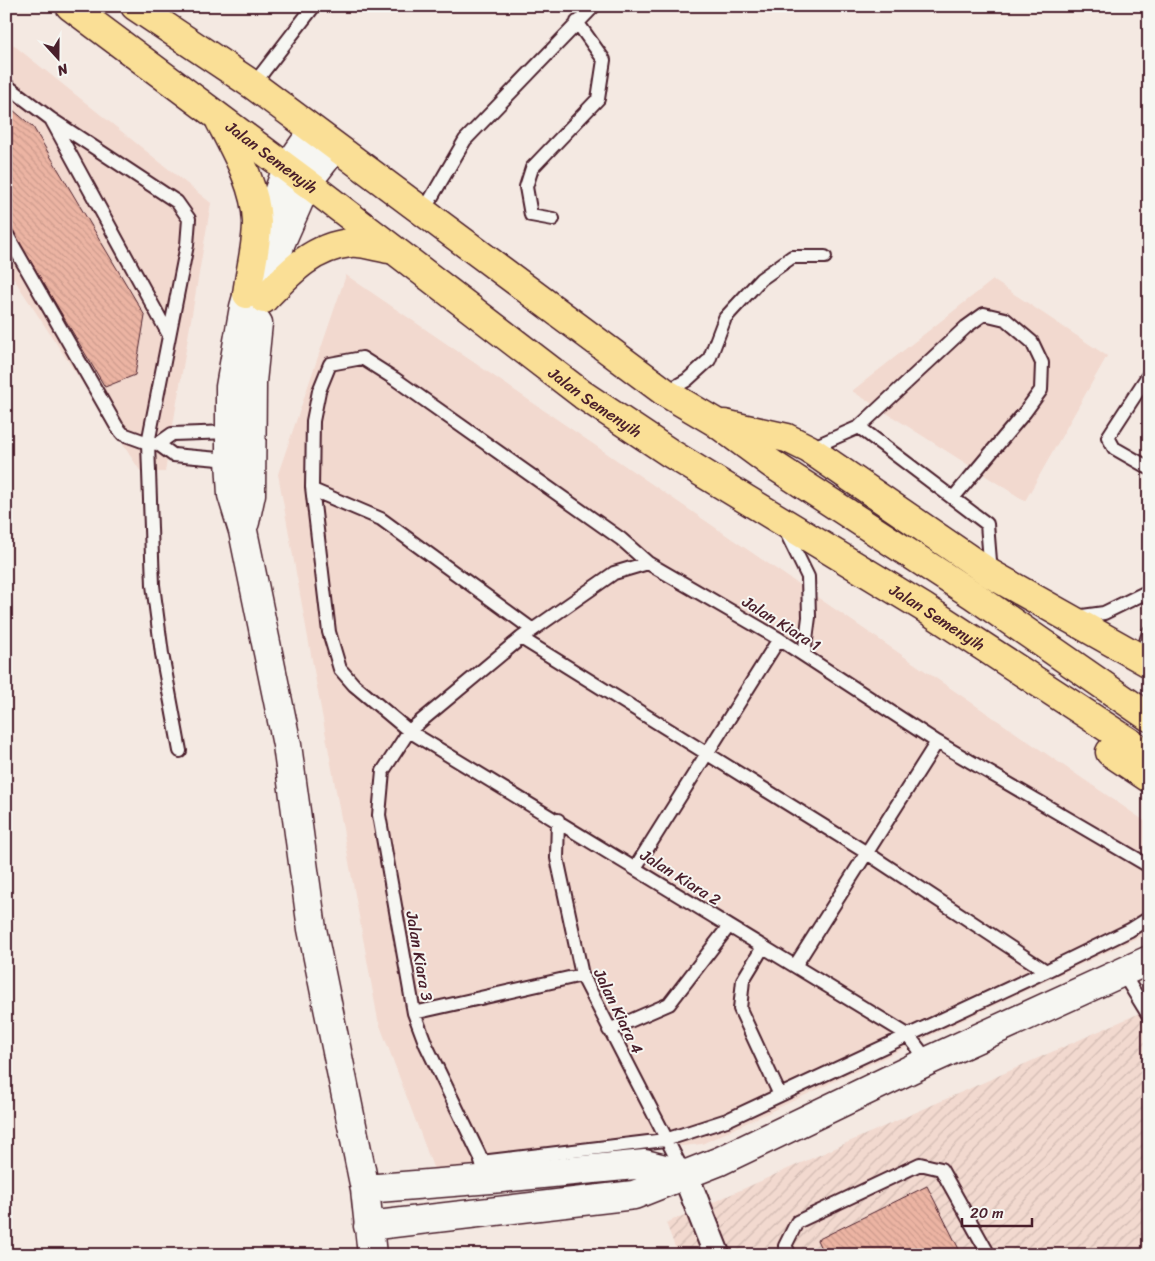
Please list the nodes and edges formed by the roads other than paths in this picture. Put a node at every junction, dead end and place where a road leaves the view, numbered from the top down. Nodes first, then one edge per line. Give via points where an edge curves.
1 (70, 6) edge
2 (135, 6) edge
3 (314, 6) edge
4 (594, 6) edge
5 (577, 22) junction
6 (6, 85) edge
7 (254, 85) junction
8 (217, 116) junction
9 (51, 119) junction
10 (313, 130) junction
11 (335, 147) junction
12 (297, 176) junction
13 (423, 212) junction
14 (554, 219) dead end
15 (6, 233) edge
16 (393, 249) junction
17 (825, 257) dead end
18 (256, 297) junction
19 (169, 335) junction
20 (1149, 374) edge
21 (666, 393) junction
22 (716, 422) junction
23 (859, 427) junction
24 (230, 432) junction
25 (153, 443) junction
26 (809, 449) junction
27 (230, 460) junction
28 (1149, 468) edge
29 (313, 490) junction
30 (953, 498) junction
31 (781, 520) junction
32 (243, 530) junction
33 (648, 562) junction
34 (991, 574) junction
35 (1149, 591) edge
36 (1068, 618) junction
37 (533, 630) junction
38 (1149, 632) edge
39 (521, 638) junction
40 (779, 639) junction
41 (804, 655) junction
42 (1149, 658) edge
43 (1149, 663) edge
44 (1024, 673) junction
45 (1149, 717) edge
46 (409, 731) junction
47 (937, 742) junction
48 (180, 751) dead end
49 (707, 754) junction
50 (1149, 756) edge
51 (1149, 778) edge
52 (558, 820) junction
53 (867, 853) junction
54 (1149, 866) edge
55 (635, 868) junction
56 (1149, 918) edge
57 (729, 926) junction
58 (763, 947) junction
59 (1149, 960) edge
60 (795, 966) junction
61 (1046, 971) junction
62 (1122, 972) junction
63 (582, 975) junction
64 (414, 1014) junction
65 (1149, 1016) edge
66 (609, 1030) junction
67 (908, 1035) junction
68 (928, 1061) junction
69 (780, 1095) junction
70 (666, 1140) junction
71 (486, 1171) junction
72 (685, 1174) junction
73 (365, 1188) junction
74 (368, 1226) junction
75 (372, 1255) edge
76 (717, 1255) edge
77 (790, 1255) edge
78 (989, 1255) edge

1 - 8 main road, Jalan Semenyih
2 - 7 main road
3 - 7 lane
4 - 5 lane
5 - 13 lane via 465,140
5 - 14 lane via 604,60 598,99 532,168 526,187 531,215
6 - 9 lane
7 - 10 main road
8 - 12 main road, Jalan Semenyih
8 - 18 main road via 239,159 254,199 257,222
9 - 19 lane
9 - 19 lane via 176,202 189,219
10 - 11 main road
10 - 12 street
11 - 12 street
11 - 13 main road
12 - 16 main road, Jalan Semenyih
12 - 18 street via 281,242
13 - 21 main road
15 - 25 lane via 117,427 123,434
16 - 18 main road via 352,243 317,252
16 - 31 main road, Jalan Semenyih via 583,395 670,453
17 - 21 lane via 792,257 761,279 725,318 709,360
18 - 24 street via 230,387
18 - 32 street via 259,317 252,382 251,494
19 - 25 lane
20 - 28 lane via 1108,437 1114,448
21 - 22 main road
22 - 26 main road via 787,438
22 - 45 main road via 772,464 973,595
23 - 26 lane
23 - 30 lane
23 - 30 lane via 984,314 1005,319 1032,342 1042,363 1041,390
24 - 25 lane via 172,434
24 - 27 street
25 - 27 lane via 173,455
25 - 48 lane via 153,585
26 - 34 main road
27 - 32 street via 232,495
29 - 33 lane, Jalan Kiara 1 via 313,421 319,391 330,364 362,358 621,539
29 - 37 lane via 382,519
29 - 46 lane, Jalan Kiara 2 via 329,632 340,669 354,685
30 - 34 lane via 987,524
31 - 41 lane via 808,577 809,617
31 - 44 main road, Jalan Semenyih
32 - 73 street via 287,745 312,929
33 - 37 lane via 614,573
33 - 40 lane, Jalan Kiara 1
34 - 36 main road
35 - 36 lane via 1104,613
36 - 43 main road
37 - 39 lane
38 - 42 lane via 1146,642
39 - 46 lane
39 - 49 lane
40 - 41 lane, Jalan Kiara 1
40 - 49 lane
41 - 47 lane, Jalan Kiara 1
44 - 50 main road, Jalan Semenyih
44 - 51 main road via 1105,749
46 - 52 lane, Jalan Kiara 2
46 - 64 lane, Jalan Kiara 3 via 383,771 379,815
47 - 53 lane
47 - 54 lane, Jalan Kiara 1
49 - 53 lane
49 - 55 lane
52 - 55 lane, Jalan Kiara 2
52 - 63 lane, Jalan Kiara 4 via 557,858
53 - 60 lane
53 - 61 lane
55 - 57 lane, Jalan Kiara 2
56 - 61 lane
57 - 58 lane, Jalan Kiara 2
57 - 66 lane via 669,1004
58 - 60 lane, Jalan Kiara 2
58 - 69 lane via 742,980 740,1009
59 - 62 street
60 - 67 lane, Jalan Kiara 2
61 - 67 lane
62 - 65 lane
62 - 68 street
63 - 64 lane
63 - 66 lane, Jalan Kiara 4
64 - 71 lane, Jalan Kiara 3
66 - 70 lane, Jalan Kiara 4
67 - 68 lane, Jalan Kiara 2
67 - 69 lane
68 - 72 street via 720,1161
69 - 70 lane via 727,1120
70 - 71 lane
70 - 72 lane, Jalan Kiara 4
71 - 72 street via 645,1164
71 - 73 street
72 - 74 street via 634,1195
72 - 76 street
73 - 74 street
74 - 75 street
77 - 78 lane via 785,1246 797,1222 920,1164 941,1169

